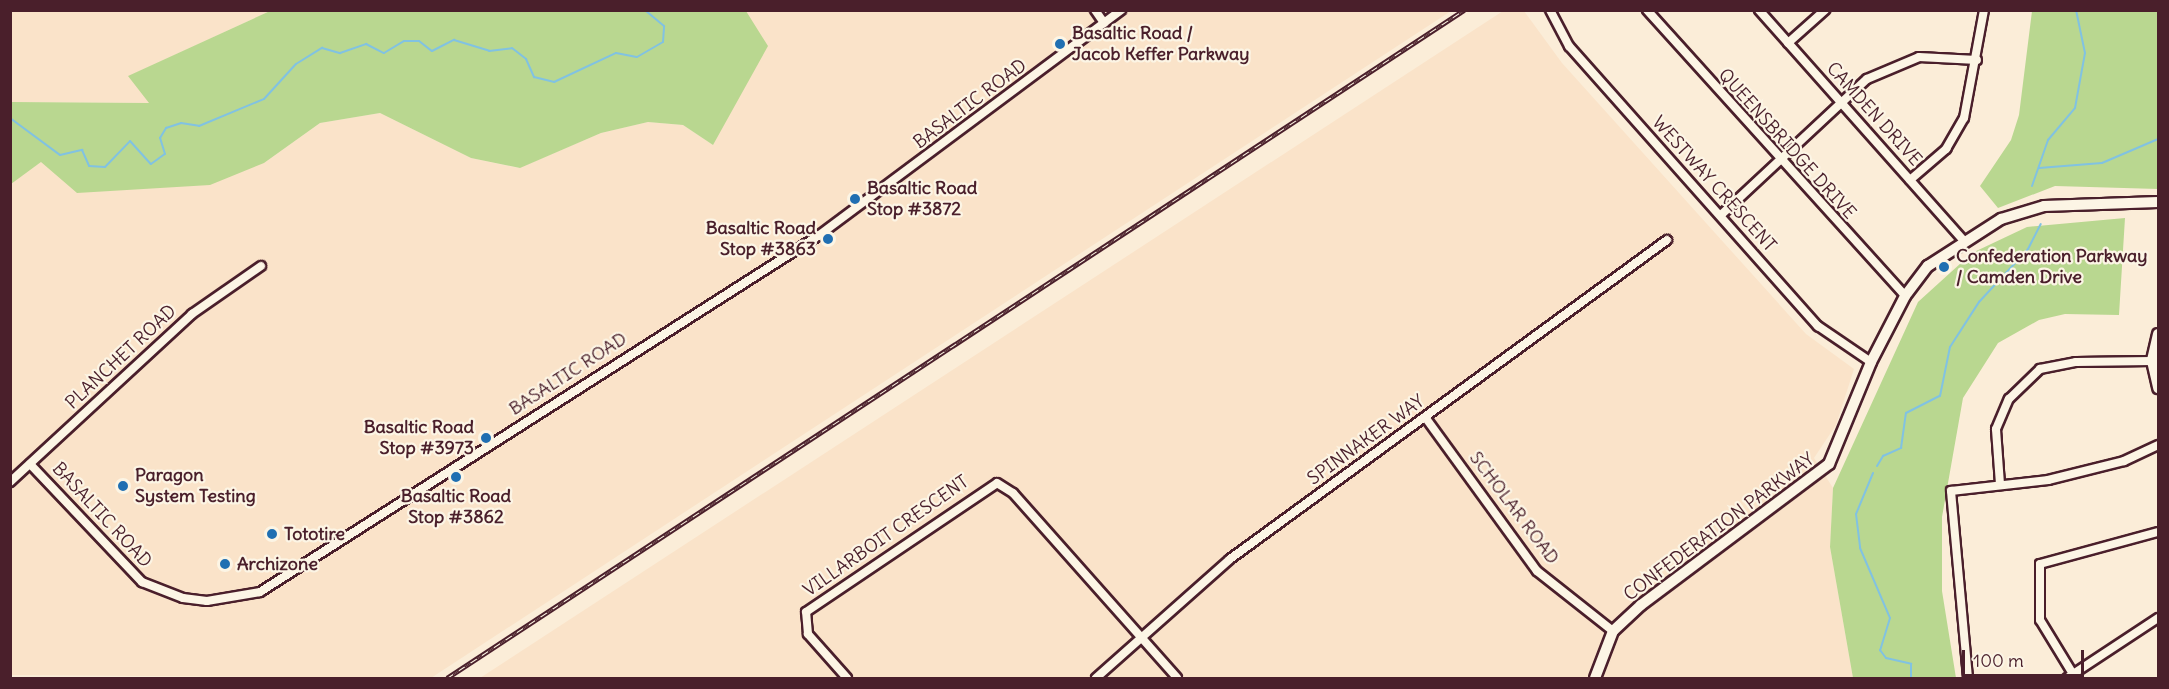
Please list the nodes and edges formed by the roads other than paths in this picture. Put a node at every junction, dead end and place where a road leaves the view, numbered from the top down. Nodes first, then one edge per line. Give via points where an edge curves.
1 (1095, 10) edge
2 (1121, 10) edge
3 (1550, 10) edge
4 (1647, 10) edge
5 (1759, 10) edge
6 (1825, 10) edge
7 (1984, 10) edge
8 (1104, 23) junction
9 (1788, 43) junction
10 (1977, 60) junction
11 (1843, 102) junction
12 (1781, 161) junction
13 (1910, 180) junction
14 (2158, 202) edge
15 (1722, 214) junction
16 (1666, 240) dead end
17 (1963, 240) junction
18 (261, 266) dead end
19 (1905, 296) junction
20 (2158, 333) edge
21 (2152, 361) junction
22 (1871, 362) junction
23 (2158, 388) edge
24 (1425, 417) junction
25 (2158, 445) edge
26 (30, 464) junction
27 (10, 482) edge
28 (2000, 484) junction
29 (2158, 532) edge
30 (2158, 618) edge
31 (1613, 632) junction
32 (1142, 637) junction
33 (2070, 676) edge
34 (847, 678) edge
35 (1096, 678) edge
36 (1178, 678) edge
37 (1595, 678) edge
38 (1968, 678) edge

1 - 8 street
2 - 8 street, BASALTIC ROAD
3 - 15 street, WESTWAY CRESCENT via 1569,46
4 - 12 street, QUEENSBRIDGE DRIVE
5 - 9 street, CAMDEN DRIVE
6 - 9 street
7 - 10 street
8 - 26 street, BASALTIC ROAD via 818,236 260,592 207,601 183,598 142,582
9 - 11 street, CAMDEN DRIVE
10 - 11 street via 1943,56 1892,65
10 - 13 street via 1955,136
11 - 12 street
11 - 13 street, CAMDEN DRIVE
12 - 15 street
12 - 19 street, QUEENSBRIDGE DRIVE
13 - 17 street, CAMDEN DRIVE
14 - 17 street, CONFEDERATION PARKWAY via 2044,206
15 - 22 street, WESTWAY CRESCENT via 1818,326
16 - 24 street, SPINNAKER WAY
17 - 19 street, CONFEDERATION PARKWAY via 1929,266
18 - 26 street, PLANCHET ROAD via 192,314
19 - 22 street, CONFEDERATION PARKWAY
20 - 21 street
21 - 23 street
21 - 28 street via 2076,362 2040,369 2009,399 1996,429
22 - 31 street, CONFEDERATION PARKWAY via 1829,464
24 - 31 street, SCHOLAR ROAD via 1537,571
24 - 32 street, SPINNAKER WAY via 1230,559
25 - 28 street via 2124,461
26 - 27 street, PLANCHET ROAD
28 - 38 street via 1951,491
29 - 33 street via 2040,564 2040,620
30 - 33 street
31 - 37 street
32 - 34 street, VILLARBOIT CRESCENT via 1013,493 997,483 806,612 808,634
32 - 35 street, SPINNAKER WAY
32 - 36 street

